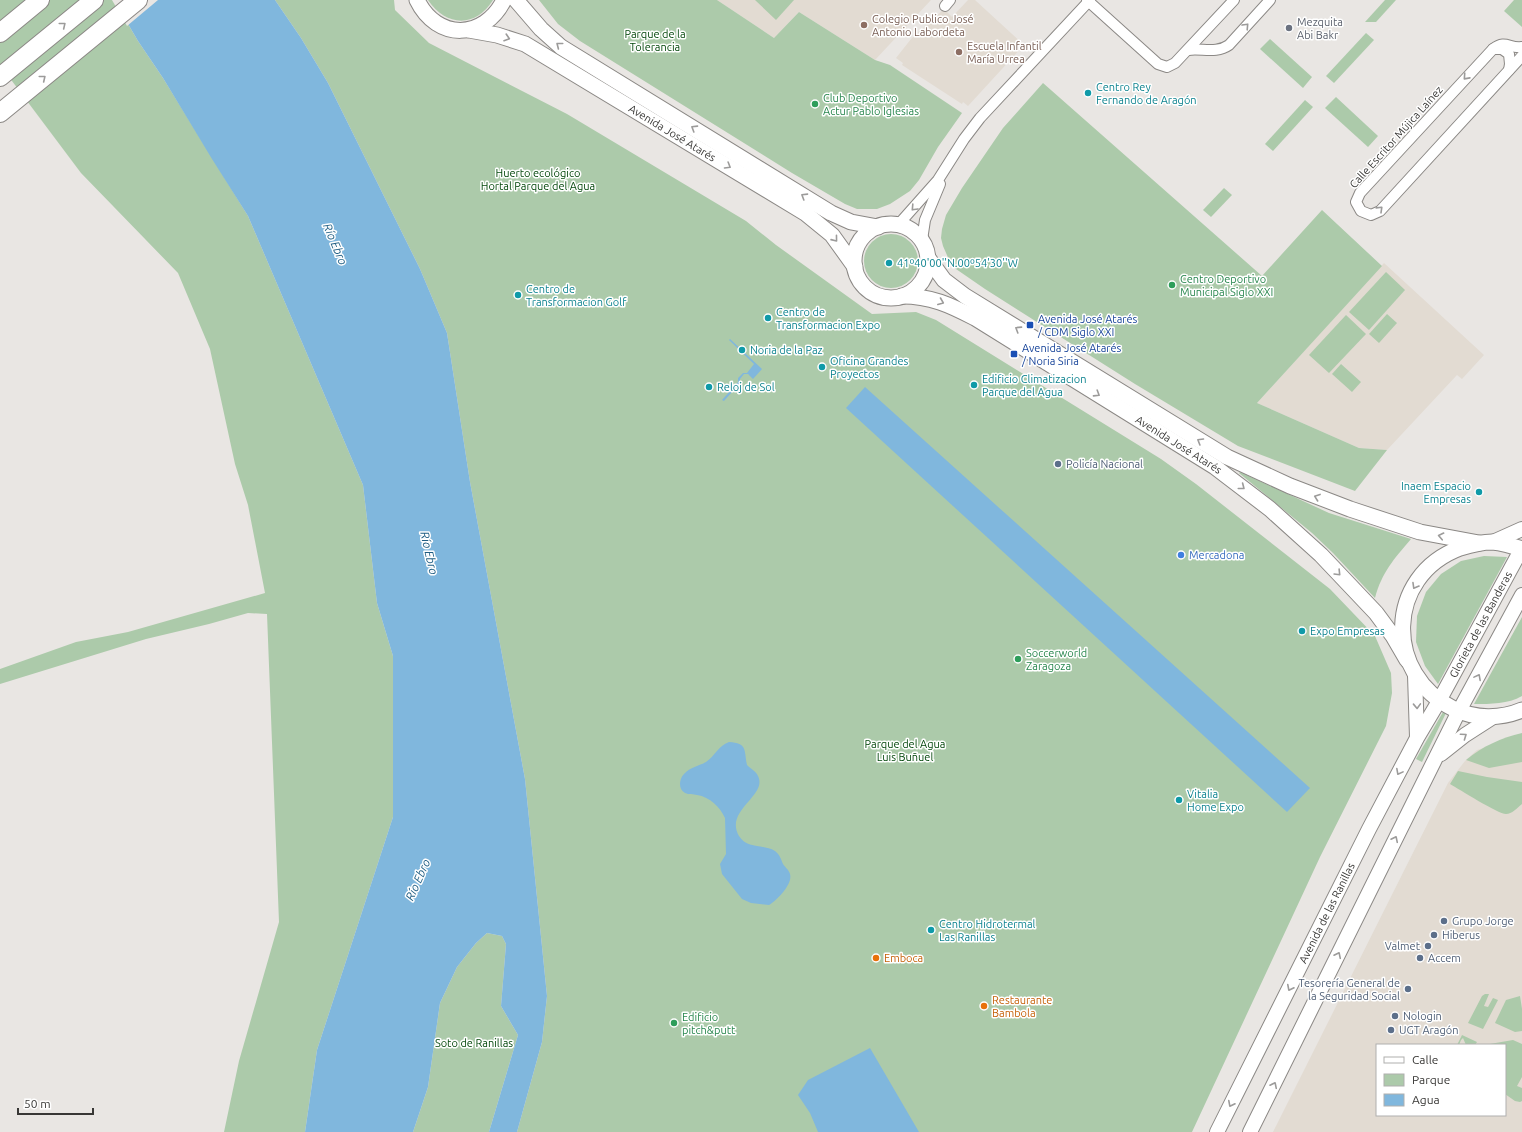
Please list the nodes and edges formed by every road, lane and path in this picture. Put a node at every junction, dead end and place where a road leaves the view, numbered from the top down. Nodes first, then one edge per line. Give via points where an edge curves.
1 (40, 0) edge
2 (94, 0) edge
3 (138, 0) edge
4 (417, 0) edge
5 (504, 0) edge
6 (516, 0) edge
7 (1089, 0) edge
8 (1234, 0) edge
9 (1270, 0) edge
10 (1207, 28) junction
11 (469, 30) junction
12 (0, 33) edge
13 (1522, 47) edge
14 (1220, 49) junction
15 (1493, 49) junction
16 (1188, 50) junction
17 (1522, 56) edge
18 (1509, 70) junction
19 (0, 76) edge
20 (7, 108) edge
21 (947, 168) junction
22 (898, 225) junction
23 (878, 227) junction
24 (922, 240) junction
25 (928, 258) junction
26 (855, 267) junction
27 (902, 296) junction
28 (1522, 529) edge
29 (1486, 543) junction
30 (1522, 548) edge
31 (1522, 595) edge
32 (1407, 660) junction
33 (1415, 675) junction
34 (1439, 701) junction
35 (1521, 711) edge
36 (1459, 712) junction
37 (1493, 717) junction
38 (1417, 738) junction
39 (1436, 758) junction
40 (1217, 1132) edge
41 (1250, 1132) edge

1 - 12 highway
19 -> 2 highway
20 -> 3 highway
4 - 11 main road, Avenida José Atarés via 431,20 443,27
5 - 11 main road via 491,19
23 -> 6 main road, Avenida José Atarés via 851,222 836,215 561,47
7 - 16 street via 1158,64 1171,66
7 - 21 street via 980,118
8 - 10 street
14 -> 9 street via 1229,45
10 - 14 street via 1208,43
10 - 16 street
11 -> 26 main road, Avenida José Atarés via 525,44 805,213 832,235
13 - 15 street via 1503,44
14 - 16 street
15 - 18 street via 1502,49 1509,54
15 -> 18 street, Calle Escritor Mújica Laínez via 1360,193 1356,202 1361,211 1370,216 1380,211
17 - 18 street, Calle Escritor Mújica Laínez
21 -> 22 street
21 - 24 street via 927,215
22 - 23 main road
22 - 24 main road via 915,233
23 - 26 main road via 862,238 856,252
24 - 25 main road
25 - 27 main road via 924,277 919,285
29 -> 25 main road, Avenida José Atarés via 1420,532 1290,486 1227,458 965,296 944,280
26 - 27 main road via 864,286 872,292 882,297
27 -> 32 main road, Avenida José Atarés via 936,300 975,318 1215,467 1270,509 1321,555 1376,613
28 - 29 main road
29 - 30 main road, Glorieta de las Banderas
29 -> 32 main road, Glorieta de las Banderas via 1451,552 1439,558 1414,586 1406,603 1402,622
30 - 34 main road, Glorieta de las Banderas
36 -> 31 main road, Glorieta de las Banderas
32 - 33 main road, Glorieta de las Banderas
33 - 34 main road, Glorieta de las Banderas via 1426,690
33 -> 38 main road, Avenida de las Ranillas
34 - 36 main road, Glorieta de las Banderas
34 - 38 main road, Avenida de las Ranillas
35 - 37 main road, Glorieta de las Banderas
36 - 37 main road, Glorieta de las Banderas
36 - 39 main road
39 -> 37 main road
38 -> 40 main road, Avenida de las Ranillas
41 -> 39 main road

